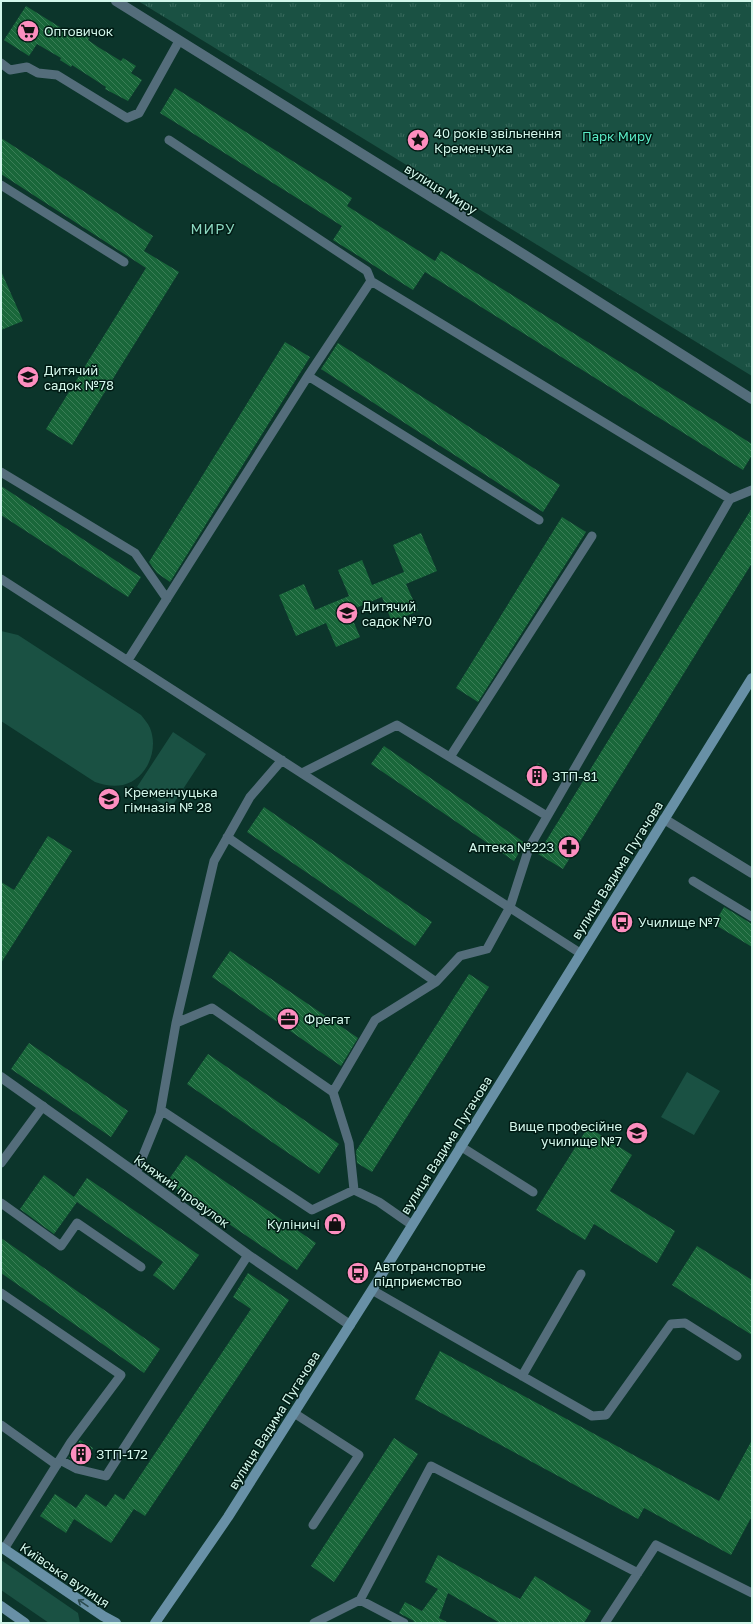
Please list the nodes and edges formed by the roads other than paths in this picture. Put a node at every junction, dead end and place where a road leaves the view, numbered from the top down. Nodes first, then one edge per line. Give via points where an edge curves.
1 (116, 1) edge
2 (179, 41) junction
3 (1, 64) edge
4 (169, 140) dead end
5 (1, 185) edge
6 (124, 262) dead end
7 (371, 281) junction
8 (308, 376) junction
9 (752, 399) edge
10 (1, 472) edge
11 (752, 490) edge
12 (730, 499) junction
13 (539, 520) dead end
14 (592, 536) dead end
15 (1, 578) edge
16 (167, 599) junction
17 (128, 660) junction
18 (752, 678) edge
19 (450, 757) junction
20 (282, 760) junction
21 (302, 773) junction
22 (547, 816) junction
23 (664, 820) junction
24 (227, 838) junction
25 (752, 873) edge
26 (693, 881) dead end
27 (510, 907) junction
28 (752, 917) edge
29 (580, 953) junction
30 (436, 982) junction
31 (176, 1023) junction
32 (1, 1077) edge
33 (333, 1092) junction
34 (43, 1106) junction
35 (161, 1110) junction
36 (460, 1146) junction
37 (1, 1163) edge
38 (136, 1173) junction
39 (354, 1190) junction
40 (533, 1192) dead end
41 (1, 1203) edge
42 (412, 1225) junction
43 (248, 1256) junction
44 (141, 1267) dead end
45 (581, 1274) dead end
46 (372, 1290) junction
47 (1, 1293) edge
48 (350, 1325) junction
49 (737, 1356) dead end
50 (522, 1376) junction
51 (294, 1413) junction
52 (1, 1425) edge
53 (58, 1463) junction
54 (313, 1525) dead end
55 (2, 1548) edge
56 (638, 1573) junction
57 (752, 1593) edge
58 (360, 1600) junction
59 (1, 1606) edge
60 (25, 1623) edge
61 (116, 1623) edge
62 (155, 1623) edge
63 (314, 1623) edge
64 (404, 1623) edge
65 (605, 1623) edge

1 - 2 street, вулиця Миру
2 - 3 lane via 139,113 128,118 57,75 38,73 27,67 10,70
2 - 9 street, вулиця Миру
4 - 7 lane via 367,271
5 - 6 lane
7 - 8 lane
7 - 12 lane
8 - 13 lane
8 - 16 lane
10 - 16 lane via 135,553
11 - 12 lane
12 - 22 lane
14 - 19 lane
15 - 17 lane
16 - 17 lane
17 - 20 lane
18 - 23 street, вулиця Вадима Пугачова
19 - 21 lane via 397,725
19 - 22 lane
20 - 21 lane
20 - 24 lane via 250,797
21 - 27 lane
22 - 27 lane via 529,848
23 - 25 street
23 - 29 street, вулиця Вадима Пугачова
24 - 30 lane
24 - 31 lane via 214,860
26 - 28 lane
27 - 29 lane
27 - 30 lane via 487,949 460,956
29 - 36 street, вулиця Вадима Пугачова
30 - 33 lane via 375,1020
31 - 33 lane via 212,1008
31 - 35 lane
32 - 34 street, Княжий провулок
33 - 39 lane via 349,1143
34 - 37 lane
34 - 38 street, Княжий провулок
35 - 38 lane
35 - 39 lane via 312,1210
36 - 40 lane
36 - 42 street, вулиця Вадима Пугачова
38 - 43 street, Княжий провулок
39 - 42 lane via 379,1202
41 - 44 lane via 61,1246 77,1223
42 - 46 street, вулиця Вадима Пугачова
43 - 48 street, Княжий провулок
43 - 53 lane via 106,1476
45 - 50 lane
46 - 48 street, вулиця Вадима Пугачова
46 - 50 lane
47 - 53 lane via 121,1375
48 - 51 street, вулиця Вадима Пугачова
49 - 50 lane via 686,1323 671,1324 606,1415 592,1416
51 - 54 lane via 359,1454
51 - 62 street, вулиця Вадима Пугачова
52 - 53 lane
53 - 55 lane
61 -> 55 street, Київська вулиця
56 - 57 lane via 656,1545
56 - 58 lane via 431,1466
56 - 65 lane
58 - 63 lane
58 - 64 lane
59 - 60 street

